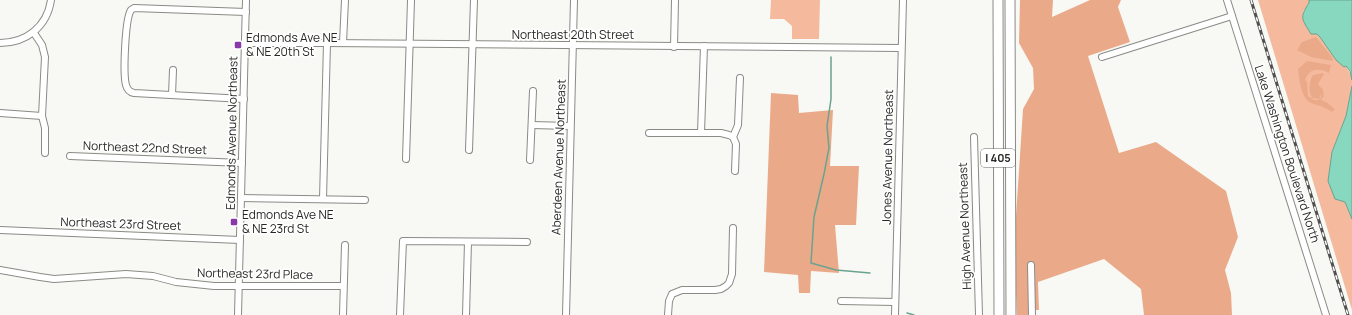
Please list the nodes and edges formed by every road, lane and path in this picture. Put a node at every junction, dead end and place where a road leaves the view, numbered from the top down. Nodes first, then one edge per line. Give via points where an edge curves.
1 (51, 0) edge
2 (246, 0) edge
3 (345, 0) edge
4 (411, 0) edge
5 (474, 0) edge
6 (574, 0) edge
7 (675, 0) edge
8 (903, 0) edge
9 (998, 0) edge
10 (1010, 0) edge
11 (1227, 0) edge
12 (246, 12) junction
13 (1232, 16) junction
14 (34, 33) junction
15 (0, 43) edge
16 (245, 43) junction
17 (327, 43) junction
18 (343, 43) junction
19 (410, 44) junction
20 (473, 45) junction
21 (573, 45) junction
22 (674, 46) junction
23 (704, 46) junction
24 (901, 48) junction
25 (1102, 57) dead end
26 (173, 70) dead end
27 (740, 78) dead end
28 (532, 91) dead end
29 (172, 95) junction
30 (244, 99) junction
31 (0, 113) edge
32 (42, 116) junction
33 (532, 125) junction
34 (570, 126) junction
35 (649, 133) dead end
36 (701, 133) junction
37 (733, 137) junction
38 (974, 137) dead end
39 (469, 150) dead end
40 (45, 153) dead end
41 (70, 156) dead end
42 (406, 159) dead end
43 (530, 160) dead end
44 (242, 163) junction
45 (735, 171) dead end
46 (241, 198) junction
47 (323, 199) junction
48 (365, 200) dead end
49 (733, 228) dead end
50 (0, 230) edge
51 (240, 240) junction
52 (468, 242) junction
53 (527, 242) dead end
54 (345, 245) dead end
55 (1031, 265) dead end
56 (0, 270) edge
57 (343, 286) junction
58 (239, 287) junction
59 (841, 301) dead end
60 (895, 302) junction
61 (238, 315) edge
62 (343, 315) edge
63 (400, 315) edge
64 (466, 315) edge
65 (566, 315) edge
66 (668, 315) edge
67 (895, 315) edge
68 (979, 315) edge
69 (999, 315) edge
70 (1011, 315) edge
71 (1032, 315) edge
72 (1326, 315) edge

1 - 14 street via 44,20
2 - 12 street, Edmonds Avenue Northeast
3 - 18 street
4 - 19 street
5 - 20 street
6 - 21 street, Aberdeen Avenue Northeast
7 - 22 street
8 - 24 street, Jones Avenue Northeast
9 - 69 highway, I 405
10 - 70 highway, I 405
11 - 13 street, Lake Washington Boulevard North
12 - 16 street, Edmonds Avenue Northeast
12 - 29 street via 138,8 131,10 127,19 125,84 134,94
13 - 25 street
13 - 72 street, Lake Washington Boulevard North
14 - 15 street via 15,42
14 - 32 street via 42,45 45,57
16 - 17 street, Northeast 20th Street
16 - 30 street, Edmonds Avenue Northeast
17 - 18 street, Northeast 20th Street
17 - 47 street
18 - 19 street, Northeast 20th Street
19 - 20 street, Northeast 20th Street
19 - 42 street
20 - 21 street, Northeast 20th Street
20 - 39 street
21 - 22 street, Northeast 20th Street
21 - 34 street, Aberdeen Avenue Northeast
22 - 23 street, Northeast 20th Street
23 - 24 street, Northeast 20th Street
23 - 36 street
24 - 60 street, Jones Avenue Northeast
26 - 29 street
27 - 37 street via 738,125
28 - 33 street
29 - 30 street
30 - 44 street, Edmonds Avenue Northeast
31 - 32 street
32 - 40 street via 45,128
33 - 34 street
33 - 43 street
34 - 65 street, Aberdeen Avenue Northeast
35 - 36 street
36 - 37 street
37 - 45 street via 736,144
38 - 68 street, High Avenue Northeast
41 - 44 street, Northeast 22nd Street
44 - 46 street, Edmonds Avenue Northeast
46 - 47 street
46 - 51 street, Edmonds Avenue Northeast
47 - 48 street
49 - 66 street via 732,274 729,283 721,289 682,290 672,294
50 - 51 street, Northeast 23rd Street
51 - 58 street, Edmonds Avenue Northeast
52 - 53 street
52 - 63 street via 403,241
52 - 64 street
54 - 57 street
55 - 71 street
56 - 58 street, Northeast 23rd Place via 54,279 126,274 194,284
57 - 58 street, Northeast 23rd Place
57 - 62 street
58 - 61 street, Edmonds Avenue Northeast
59 - 60 street
60 - 67 street, Jones Avenue Northeast

